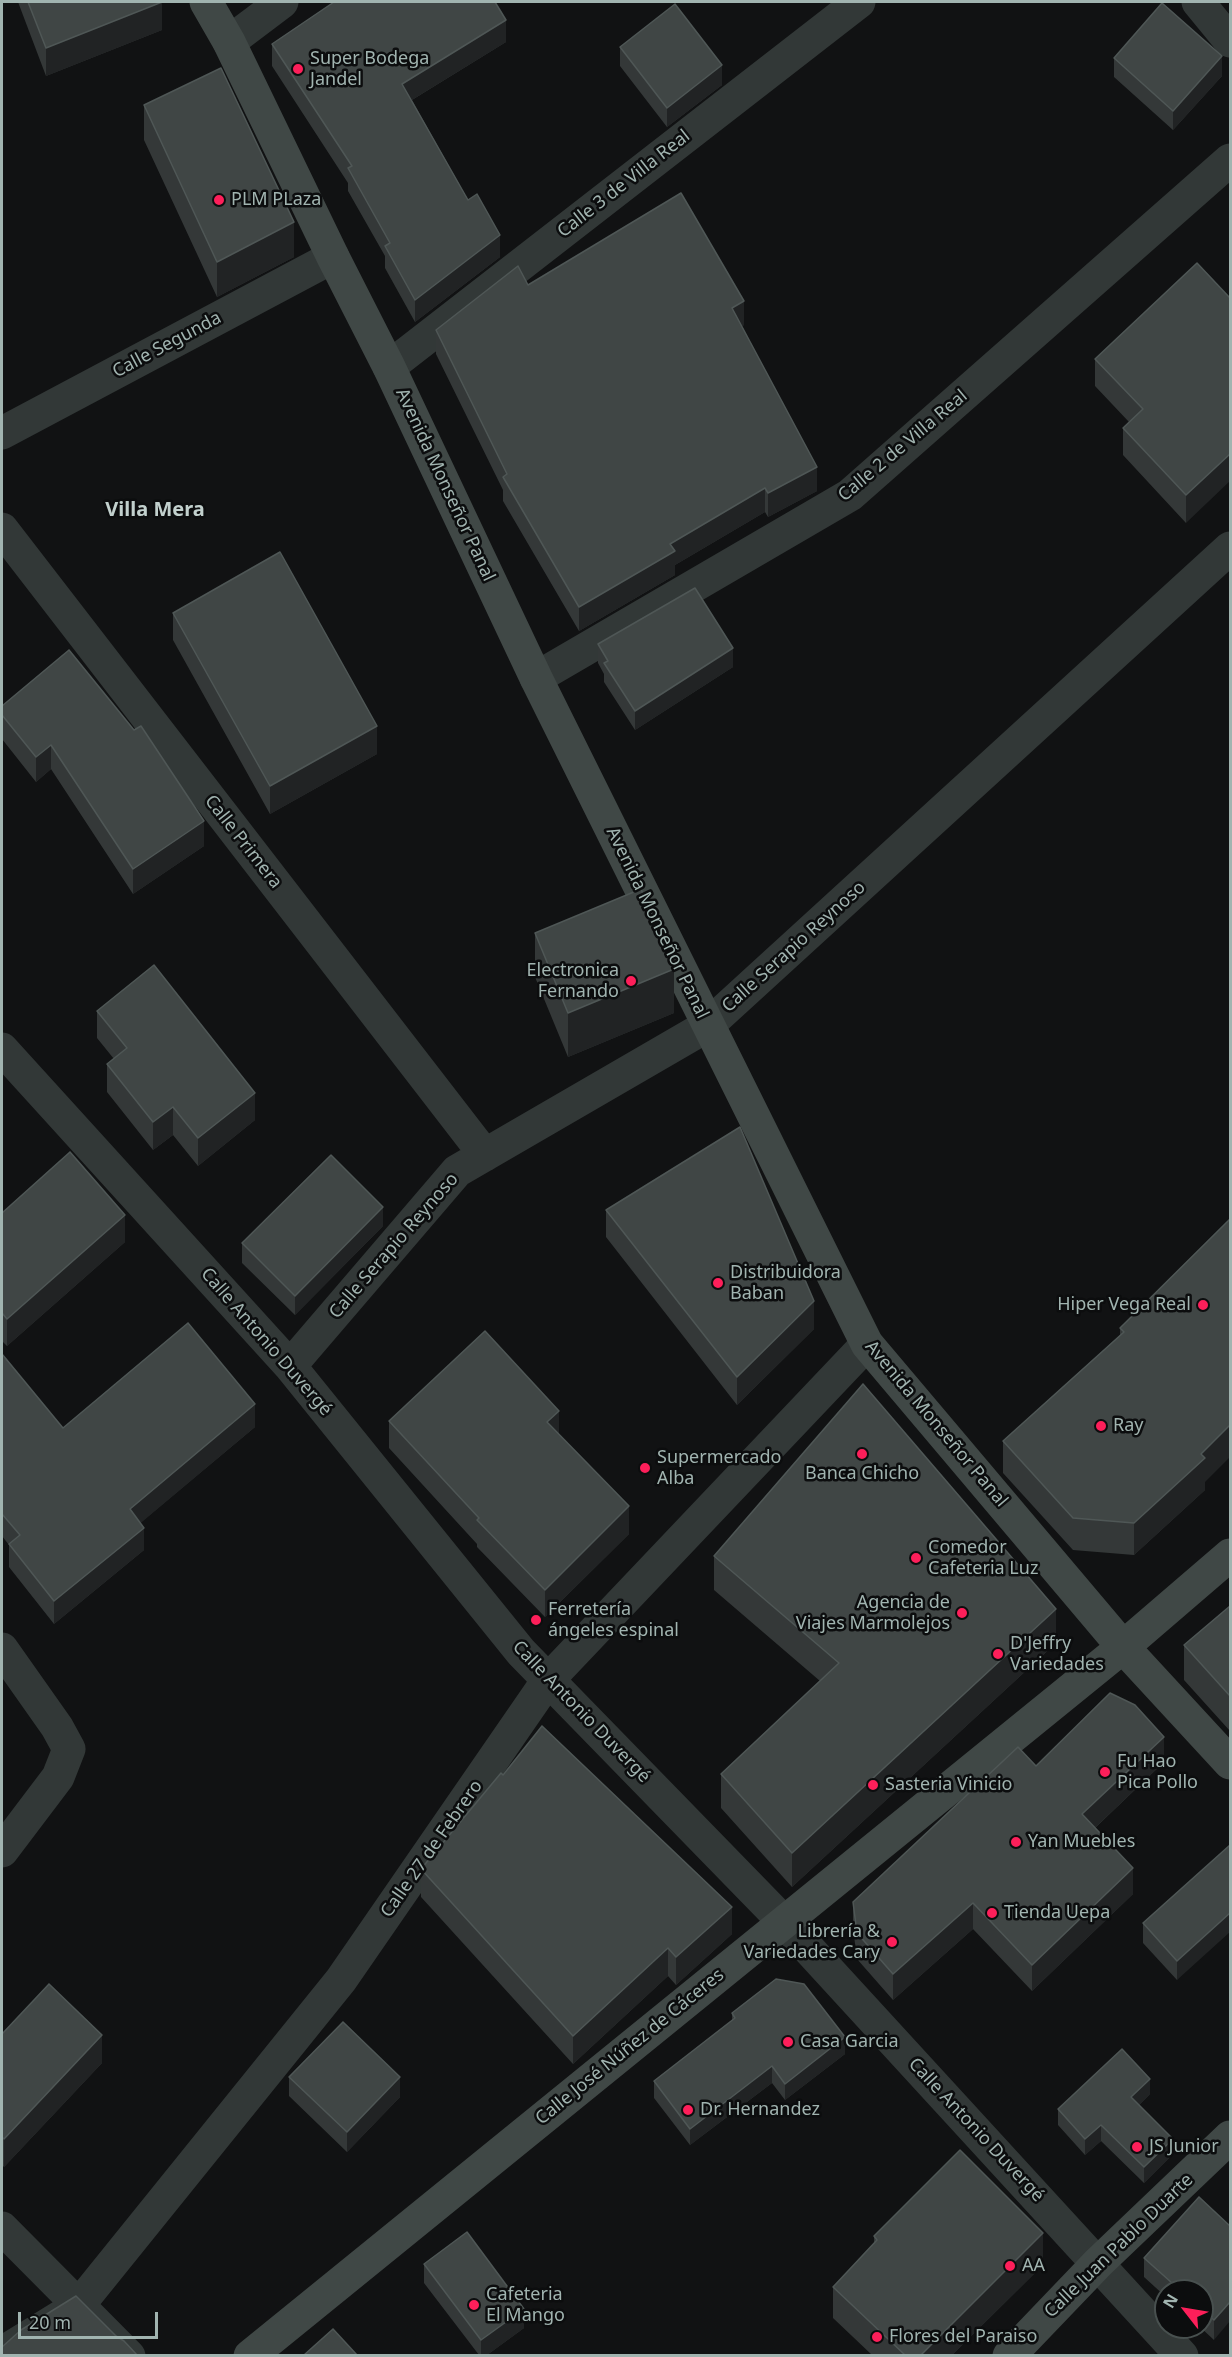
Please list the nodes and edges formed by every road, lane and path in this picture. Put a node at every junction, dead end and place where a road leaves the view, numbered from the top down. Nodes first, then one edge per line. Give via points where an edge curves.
1 (206, 2) edge
2 (282, 2) edge
3 (859, 2) edge
4 (1198, 2) edge
5 (1230, 41) edge
6 (230, 42) junction
7 (1230, 160) edge
8 (333, 257) junction
9 (389, 367) junction
10 (2, 433) edge
11 (2, 529) edge
12 (1230, 548) edge
13 (536, 678) junction
14 (707, 1026) junction
15 (2, 1049) edge
16 (485, 1155) junction
17 (867, 1344) junction
18 (290, 1366) junction
19 (1230, 1555) edge
20 (1123, 1647) junction
21 (2, 1649) edge
22 (548, 1680) junction
23 (1230, 1762) edge
24 (2, 1851) edge
25 (784, 1922) junction
26 (1230, 2138) edge
27 (2, 2228) edge
28 (1098, 2263) junction
29 (78, 2306) junction
30 (2, 2353) edge
31 (129, 2355) edge
32 (250, 2355) edge
33 (1009, 2355) edge
34 (1182, 2355) edge

1 - 6 main road, Avenida Monseñor Panal
2 - 6 street
3 - 9 street, Calle 3 de Villa Real
4 - 5 street
6 - 8 main road, Avenida Monseñor Panal
7 - 13 street, Calle 2 de Villa Real via 850,495
8 - 9 main road, Avenida Monseñor Panal
8 - 10 street, Calle Segunda
9 - 13 main road, Avenida Monseñor Panal
11 - 16 street, Calle Primera
12 - 14 street, Calle Serapio Reynoso
13 - 14 main road, Avenida Monseñor Panal
14 - 16 street, Calle Serapio Reynoso
14 - 17 main road, Avenida Monseñor Panal
15 - 18 street, Calle Antonio Duvergé
16 - 18 street, Calle Serapio Reynoso via 457,1171
17 - 20 main road, Avenida Monseñor Panal
17 - 22 street, Calle 27 de Febrero
18 - 22 street, Calle Antonio Duvergé via 521,1652
19 - 20 main road, Calle José Núñez de Cáceres
20 - 23 main road, Avenida Monseñor Panal
20 - 25 main road, Calle José Núñez de Cáceres
21 - 24 street via 69,1749 58,1777
22 - 25 street, Calle Antonio Duvergé
22 - 29 street, Calle 27 de Febrero via 341,1980
25 - 28 street, Calle Antonio Duvergé
25 - 32 main road, Calle José Núñez de Cáceres
26 - 28 main road, Calle Juan Pablo Duarte
27 - 29 street
28 - 33 main road, Calle Juan Pablo Duarte
28 - 34 street, Calle Antonio Duvergé
29 - 30 street, Calle 27 de Febrero
29 - 31 street

